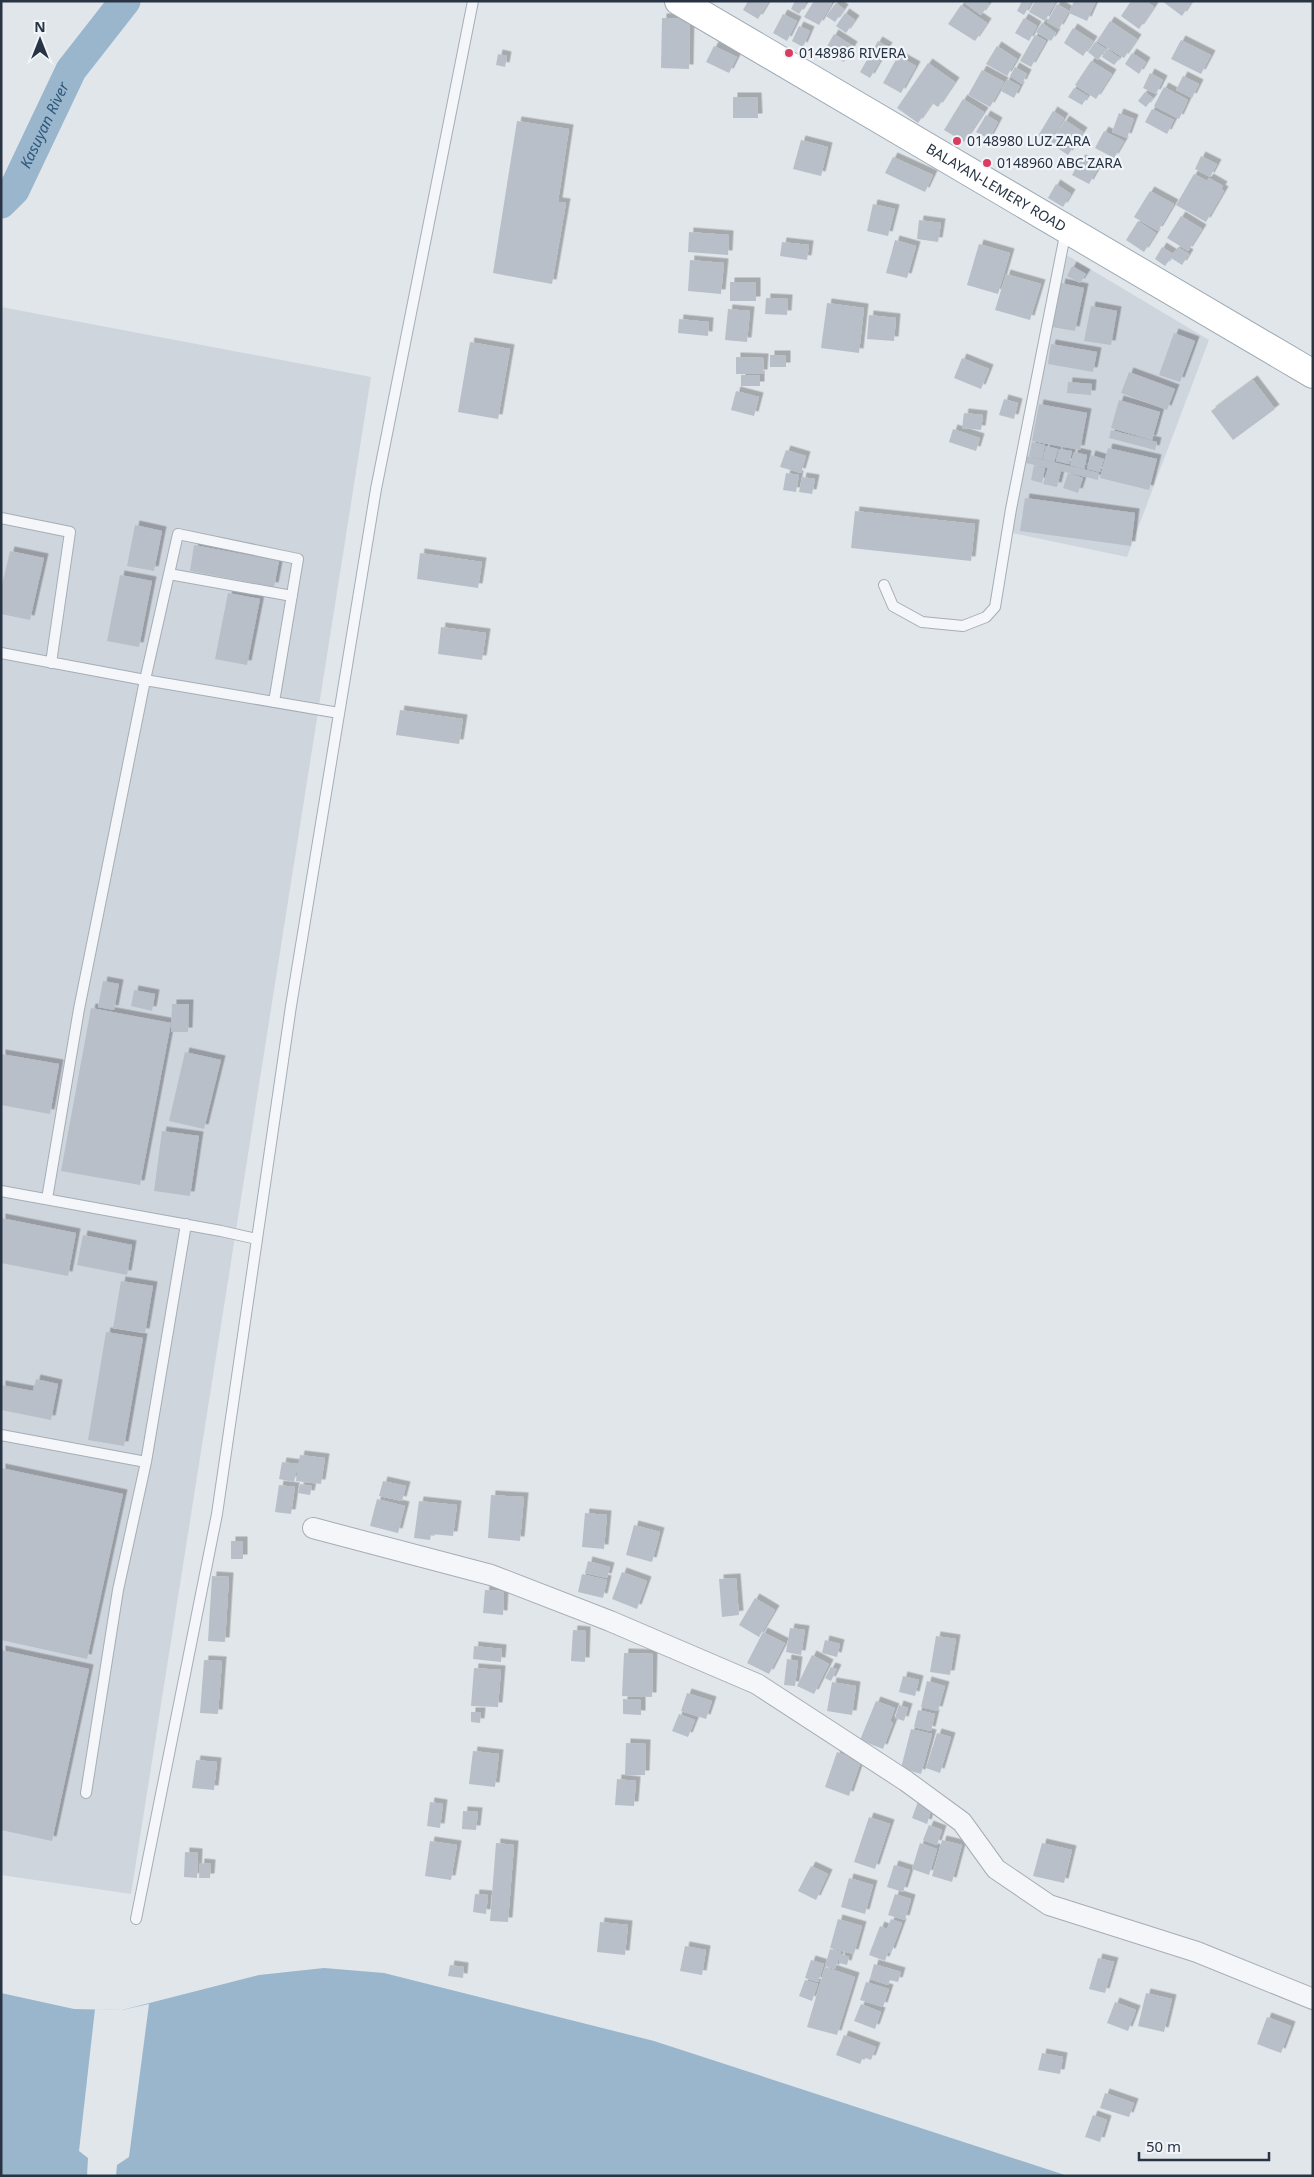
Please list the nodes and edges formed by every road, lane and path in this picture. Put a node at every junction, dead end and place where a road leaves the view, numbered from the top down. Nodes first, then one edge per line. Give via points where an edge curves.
1 (473, 1) edge
2 (679, 1) edge
3 (1066, 230) junction
4 (1313, 374) edge
5 (1, 518) edge
6 (169, 574) junction
7 (884, 585) dead end
8 (292, 596) junction
9 (1, 653) edge
10 (51, 663) junction
11 (145, 680) junction
12 (274, 702) junction
13 (339, 713) junction
14 (1, 1191) edge
15 (47, 1200) junction
16 (186, 1224) junction
17 (257, 1239) junction
18 (1, 1435) edge
19 (146, 1462) junction
20 (313, 1528) dead end
21 (86, 1794) dead end
22 (136, 1919) dead end
23 (1313, 1999) edge

1 - 13 lane via 376,489
2 - 3 main road, BALAYAN-LEMERY ROAD
3 - 4 main road, BALAYAN-LEMERY ROAD
3 - 7 lane via 1011,508 995,607 986,617 963,626 922,622 894,606
5 - 10 lane via 70,532
6 - 8 lane
6 - 8 lane via 178,534 298,559
6 - 11 lane
8 - 12 lane
9 - 10 lane
10 - 11 lane
11 - 12 lane
11 - 15 lane via 79,1010
12 - 13 lane
13 - 17 lane
14 - 15 lane
15 - 16 lane
16 - 17 lane
16 - 19 lane
17 - 22 lane via 217,1514
18 - 19 lane
19 - 21 lane via 118,1590
20 - 23 street via 491,1575 610,1621 757,1684 906,1781 962,1822 996,1869 1049,1904 1197,1952

